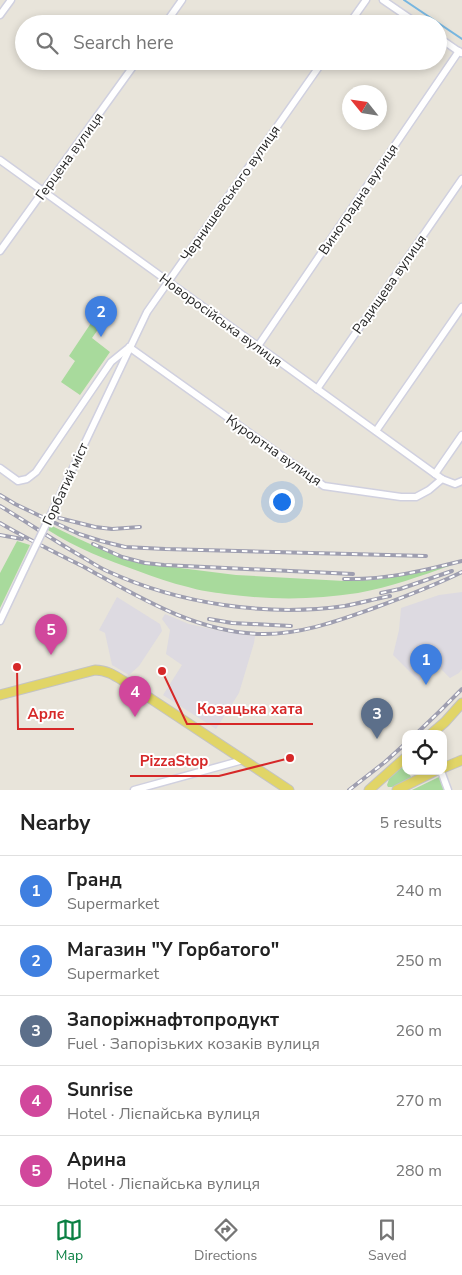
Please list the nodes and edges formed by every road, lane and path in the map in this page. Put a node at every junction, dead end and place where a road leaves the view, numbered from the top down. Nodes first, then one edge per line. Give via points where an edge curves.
1 (11, 0) edge
2 (182, 0) edge
3 (366, 0) edge
4 (383, 0) edge
5 (0, 15) edge
6 (171, 15) edge
7 (355, 15) edge
8 (405, 15) edge
9 (447, 43) edge
10 (461, 52) edge
11 (131, 70) edge
12 (316, 70) edge
13 (0, 160) edge
14 (462, 180) edge
15 (43, 192) junction
16 (0, 251) edge
17 (168, 282) junction
18 (462, 307) edge
19 (258, 346) junction
20 (130, 347) junction
21 (317, 389) junction
22 (376, 431) junction
23 (462, 436) edge
24 (0, 468) edge
25 (435, 474) junction
26 (442, 479) junction
27 (462, 481) edge
28 (0, 621) edge
29 (0, 695) edge
30 (462, 703) edge
31 (436, 730) edge
32 (243, 760) junction
33 (462, 760) edge
34 (402, 761) edge
35 (447, 766) edge
36 (427, 775) edge
37 (442, 775) edge
38 (134, 790) edge
39 (289, 790) edge
40 (369, 790) edge
41 (397, 790) edge
42 (448, 790) edge

1 - 5 street
2 - 6 street
3 - 7 street
4 - 8 street
9 - 10 street
10 - 19 street, Виноградна вулиця
11 - 15 street, Герцена вулиця
12 - 17 street, Чернишевського вулиця
13 - 15 street, Новоросійська вулиця
14 - 21 street, Радищева вулиця
15 - 16 street, Герцена вулиця
15 - 17 street, Новоросійська вулиця
17 - 19 street, Новоросійська вулиця
17 - 20 street, Чернишевського вулиця via 147,312
18 - 22 street
19 - 21 street, Новоросійська вулиця
20 - 24 street, Чернишевського вулиця via 111,362 36,472 18,481
20 - 26 street, Курортна вулиця via 324,486 416,497
20 - 28 street, Горбатий міст, bridge
21 - 22 street, Новоросійська вулиця
22 - 25 street, Новоросійська вулиця
23 - 25 street
25 - 26 street, Новоросійська вулиця
26 - 27 street via 455,484
29 - 32 main road via 103,670
30 - 31 main road
32 - 38 street
32 - 39 main road
33 - 35 main road
34 - 40 main road
36 - 41 main road
37 - 42 street

